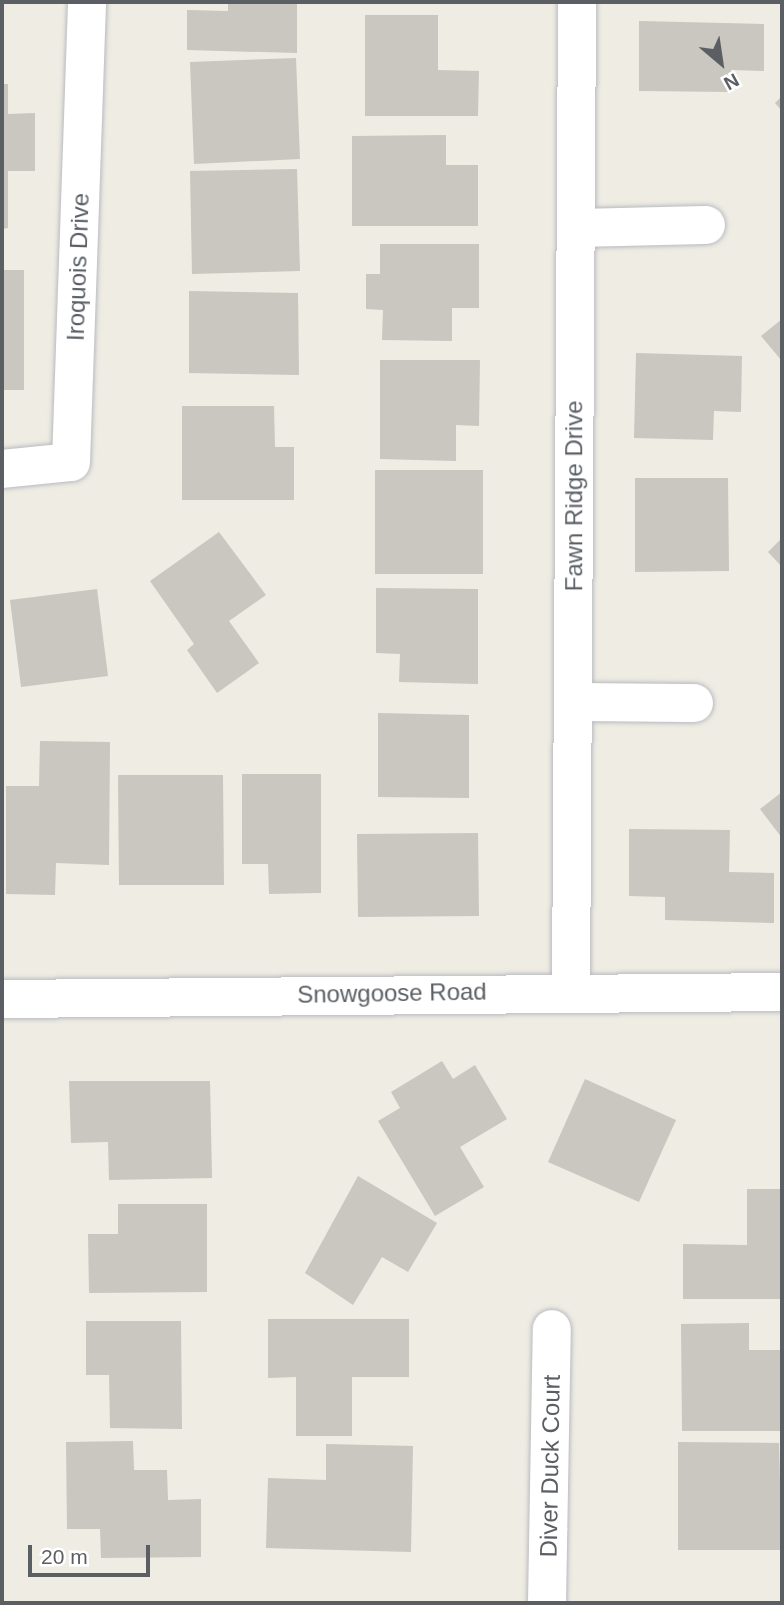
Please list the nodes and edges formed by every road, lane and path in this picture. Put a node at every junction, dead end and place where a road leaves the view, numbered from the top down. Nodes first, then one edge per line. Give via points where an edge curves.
1 (87, 2) edge
2 (577, 2) edge
3 (706, 225) dead end
4 (576, 228) junction
5 (2, 469) edge
6 (573, 702) junction
7 (694, 703) dead end
8 (571, 991) junction
9 (782, 992) edge
10 (2, 999) edge
11 (552, 1329) dead end
12 (547, 1603) edge

1 - 5 street, Iroquois Drive via 71,462
2 - 4 street, Fawn Ridge Drive
3 - 4 street
4 - 6 street, Fawn Ridge Drive
6 - 7 street
6 - 8 street, Fawn Ridge Drive
8 - 9 street, Snowgoose Road
8 - 10 street, Snowgoose Road
11 - 12 street, Diver Duck Court

